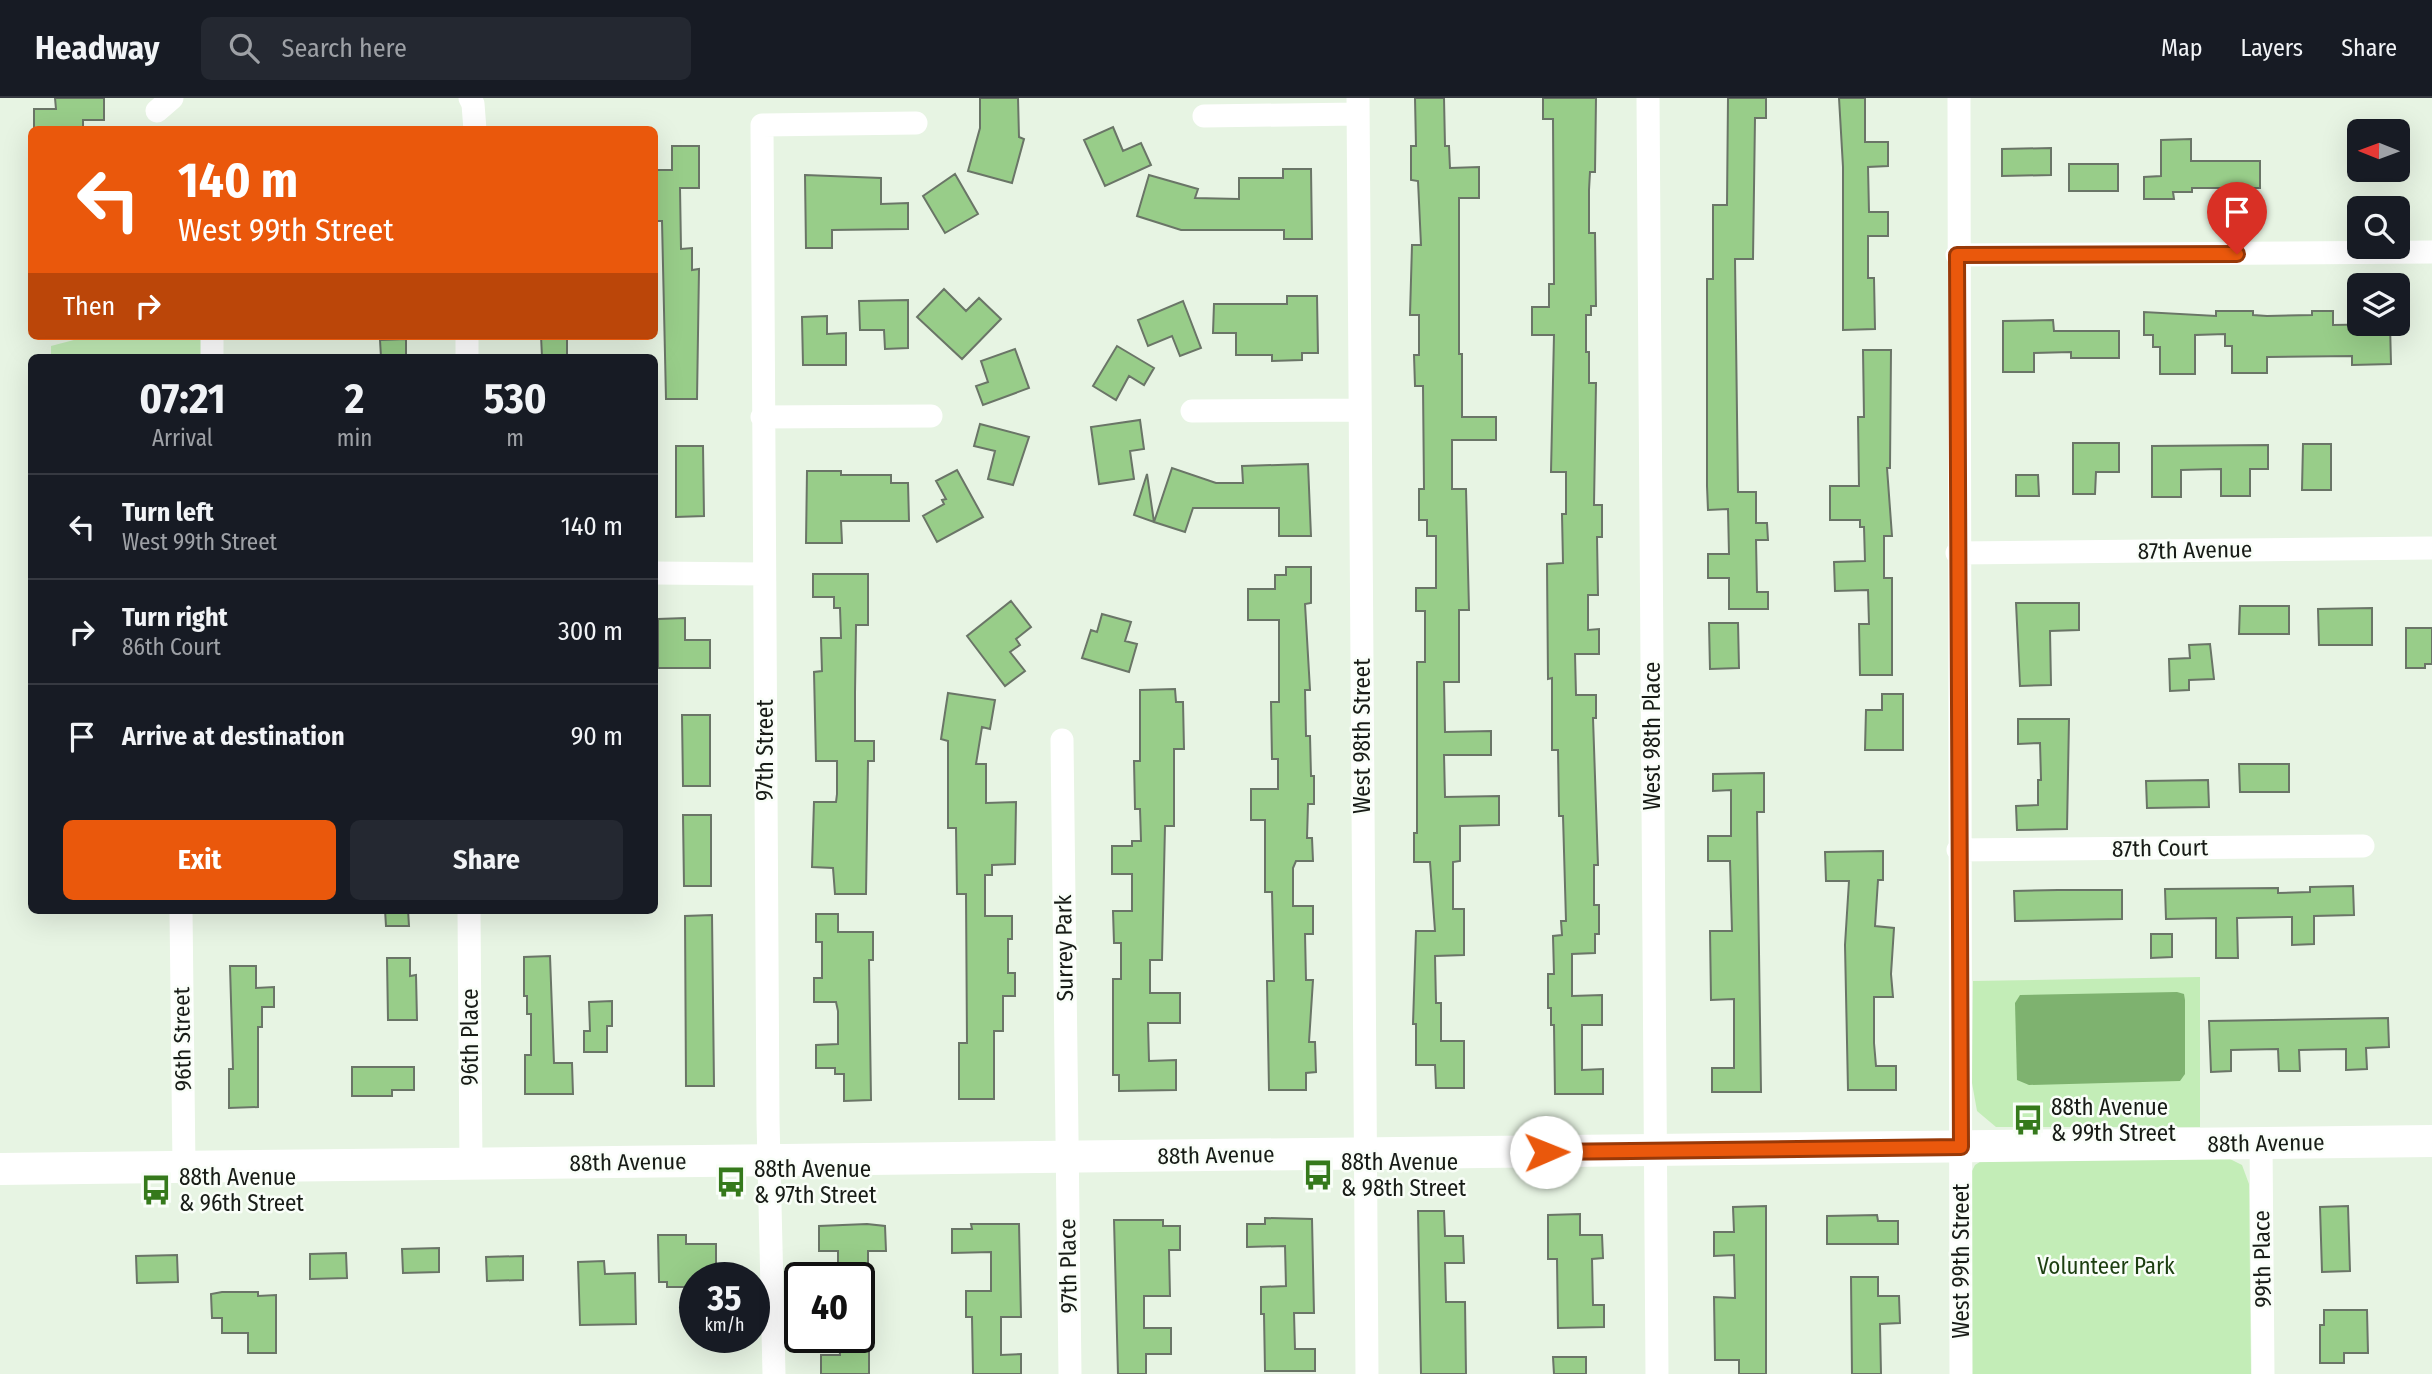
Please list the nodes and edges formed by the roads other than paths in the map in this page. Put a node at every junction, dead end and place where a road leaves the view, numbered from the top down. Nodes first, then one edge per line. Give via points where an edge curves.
1 (470, 98) edge
2 (1648, 98) edge
3 (1959, 98) edge
4 (1358, 106) edge
5 (1204, 116) dead end
6 (916, 123) dead end
7 (475, 126) edge
8 (2432, 252) edge
9 (1957, 255) junction
10 (1360, 410) junction
11 (1192, 411) dead end
12 (931, 416) dead end
13 (761, 417) junction
14 (2432, 548) edge
15 (1957, 553) junction
16 (658, 573) edge
17 (764, 574) junction
18 (1062, 740) dead end
19 (2363, 846) dead end
20 (1958, 850) junction
21 (181, 914) edge
22 (469, 914) edge
23 (2432, 1141) edge
24 (2261, 1143) junction
25 (1961, 1147) junction
26 (1656, 1150) junction
27 (1364, 1153) junction
28 (1066, 1157) junction
29 (771, 1160) junction
30 (471, 1164) junction
31 (184, 1167) junction
32 (0, 1169) edge
33 (774, 1374) edge
34 (1070, 1374) edge
35 (1367, 1374) edge
36 (1657, 1374) edge
37 (1961, 1374) edge
38 (2263, 1374) edge

1 - 7 street
2 - 26 street, West 98th Place
3 - 9 street, West 99th Street
4 - 5 street
4 - 10 street, West 98th Street
6 - 13 street, 97th Street via 762,125
8 - 9 street
9 - 15 street, West 99th Street
10 - 11 street
10 - 27 street, West 98th Street
12 - 13 street
13 - 17 street, 97th Street
14 - 15 street, 87th Avenue
15 - 20 street, West 99th Street
16 - 17 street
17 - 29 street, 97th Street
18 - 28 street, Surrey Park
19 - 20 street, 87th Court
20 - 25 street, West 99th Street
21 - 31 street, 96th Street
22 - 30 street, 96th Place
23 - 24 street, 88th Avenue
24 - 25 street, 88th Avenue
24 - 38 street, 99th Place
25 - 26 street, 88th Avenue
25 - 37 street, West 99th Street
26 - 27 street, 88th Avenue
26 - 36 street, West 98th Place
27 - 28 street, 88th Avenue
27 - 35 street, West 98th Street
28 - 29 street, 88th Avenue
28 - 34 street, 97th Place
29 - 30 street, 88th Avenue
29 - 33 street, 97th Street
30 - 31 street, 88th Avenue
31 - 32 street, 88th Avenue

